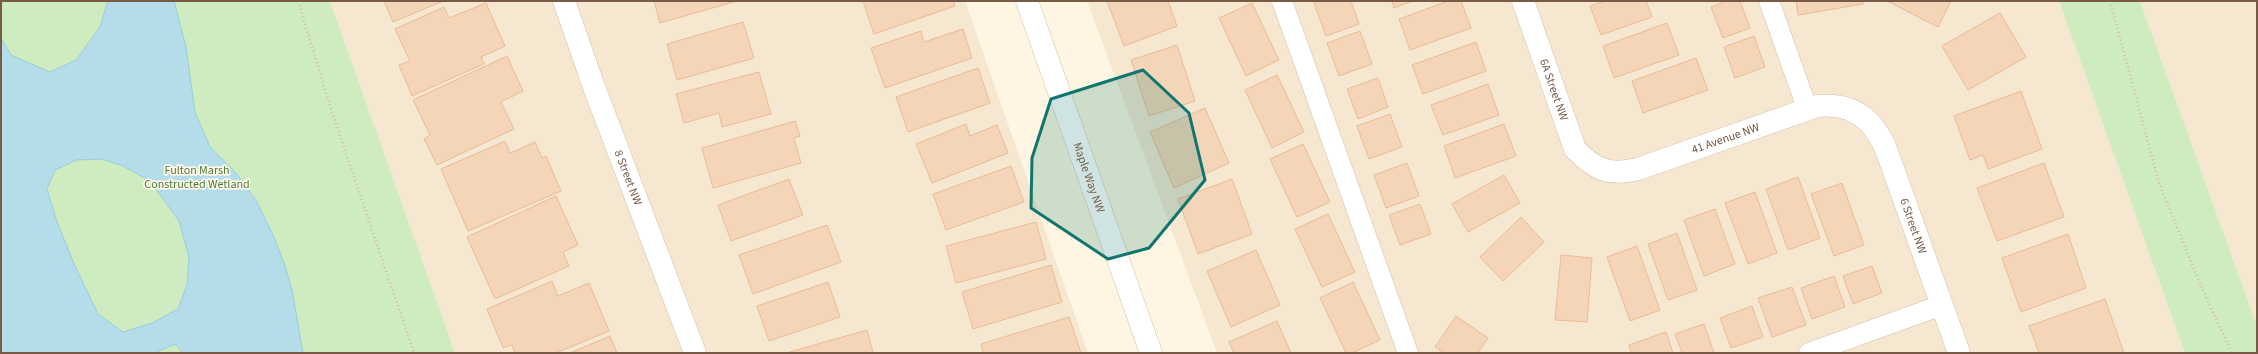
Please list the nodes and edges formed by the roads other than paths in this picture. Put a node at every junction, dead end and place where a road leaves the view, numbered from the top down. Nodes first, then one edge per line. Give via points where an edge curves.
1 (564, 1) edge
2 (1027, 1) edge
3 (1282, 1) edge
4 (1523, 1) edge
5 (1769, 1) edge
6 (1807, 108) junction
7 (1852, 110) joint
8 (1598, 169) joint
9 (1942, 305) junction
10 (695, 353) edge
11 (1151, 353) edge
12 (1408, 353) edge
13 (1809, 353) edge
14 (1959, 353) edge

1 - 10 street, 8 Street NW
2 - 11 street, Maple Way NW
3 - 12 lane
4 - 8 street, 6A Street NW via 1575,149
5 - 6 lane
6 - 7 street, 41 Avenue NW via 1831,105
6 - 8 street, 41 Avenue NW via 1638,169 1613,172
7 - 9 street, 6 Street NW via 1864,118 1882,139
9 - 13 lane
9 - 14 street, 6 Street NW

